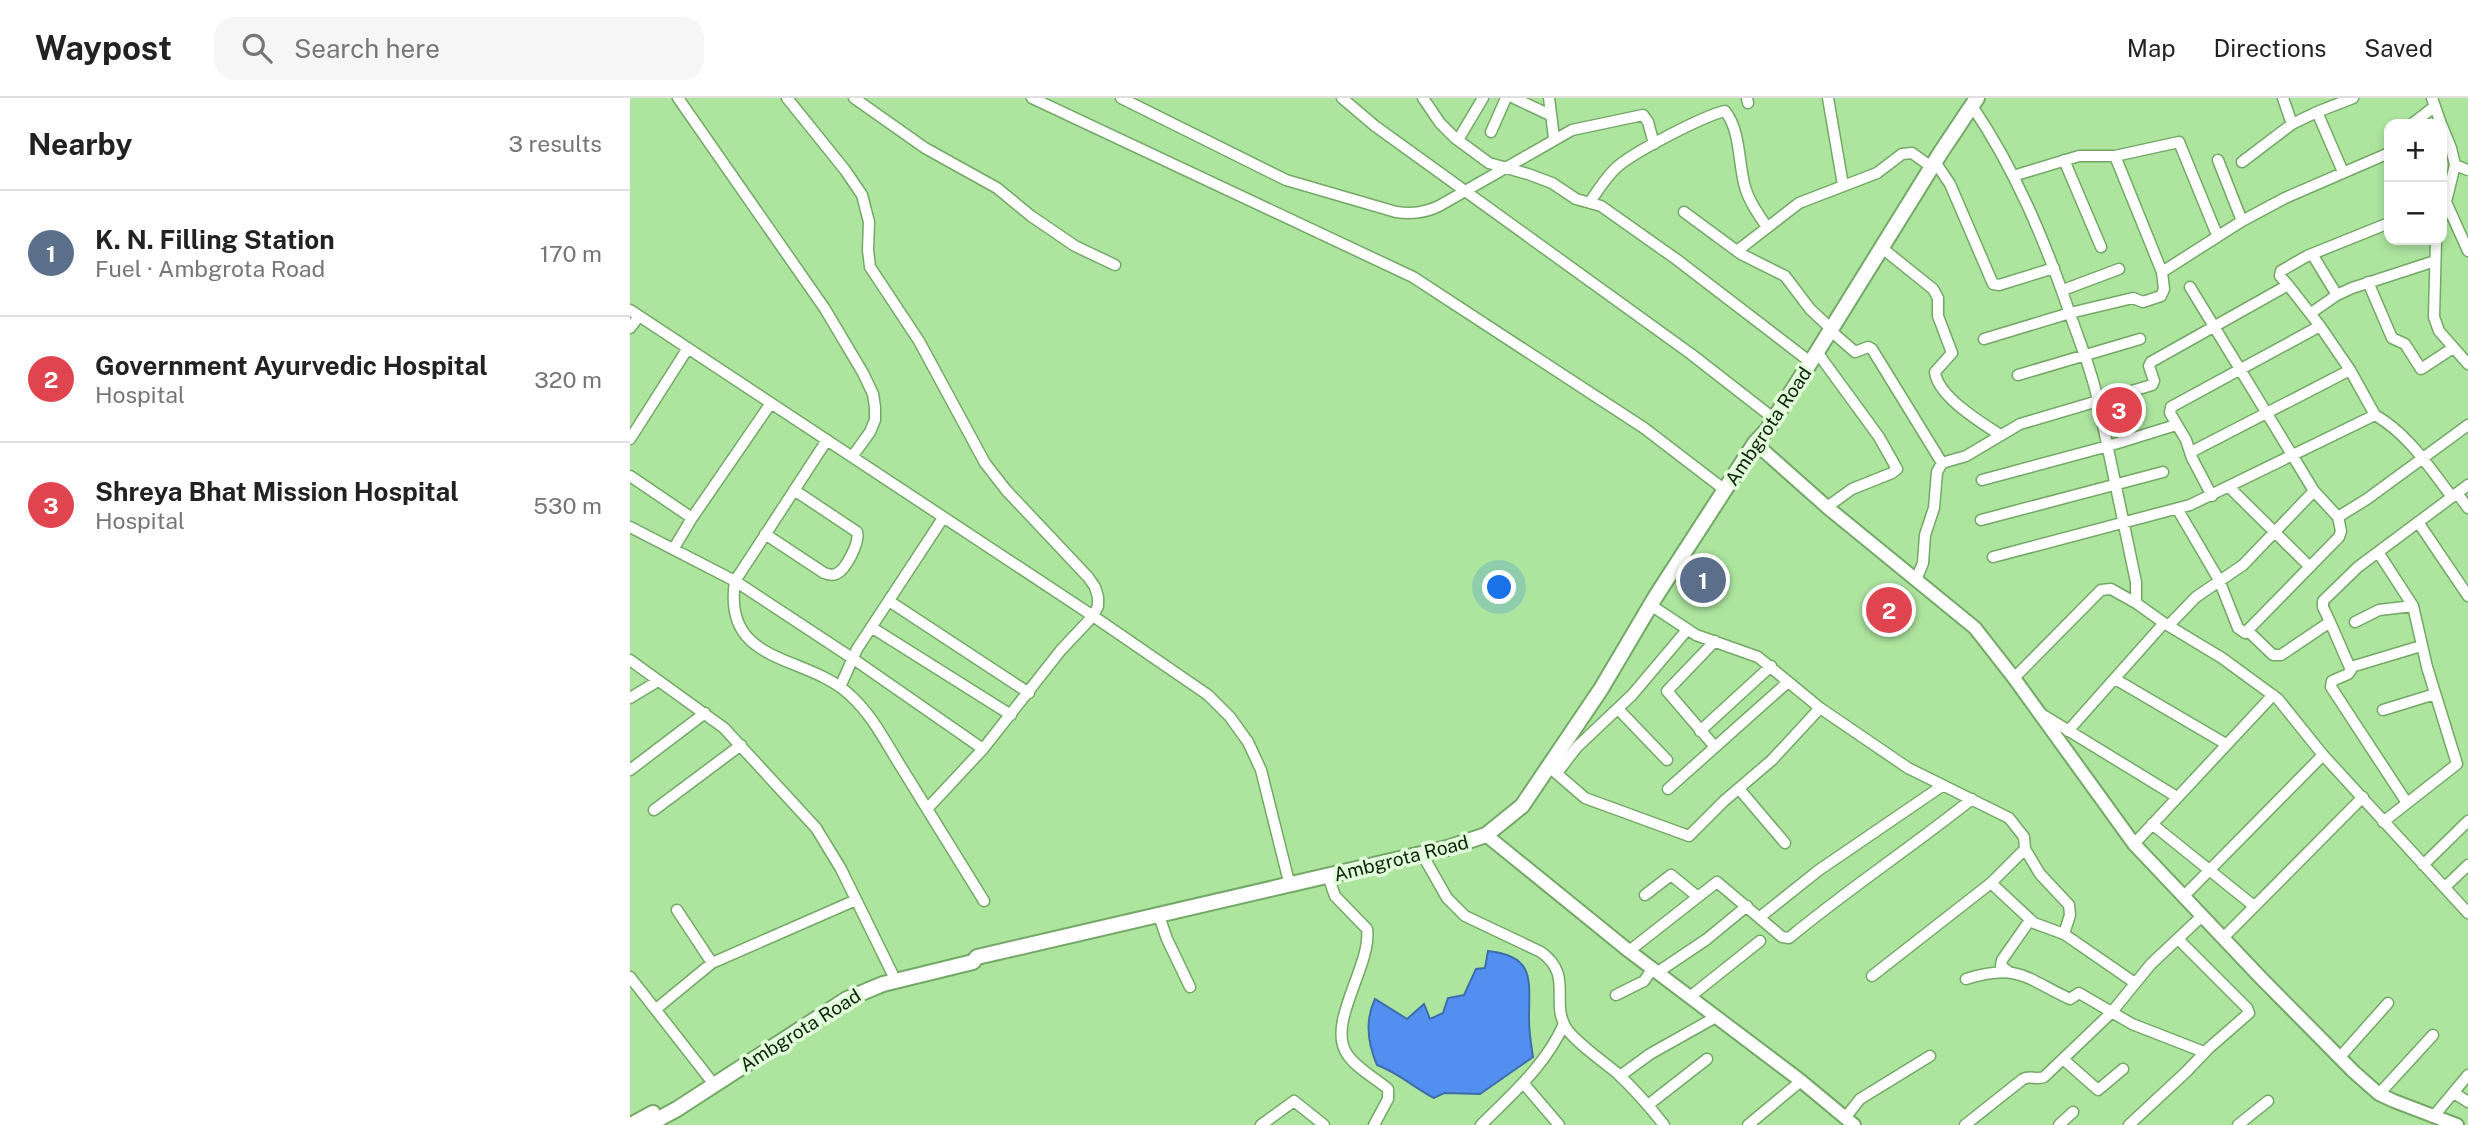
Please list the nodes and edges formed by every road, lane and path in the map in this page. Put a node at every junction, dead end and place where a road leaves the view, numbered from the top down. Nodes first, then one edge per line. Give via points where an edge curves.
1 (678, 98) edge
2 (787, 98) edge
3 (854, 98) edge
4 (1032, 98) edge
5 (1121, 98) edge
6 (1342, 98) edge
7 (1423, 98) edge
8 (1483, 98) edge
9 (1506, 98) edge
10 (1514, 98) edge
11 (1549, 98) edge
12 (1828, 98) edge
13 (2283, 98) edge
14 (2353, 98) edge
15 (1972, 101) edge
16 (2433, 102) edge
17 (2317, 113) junction
18 (1550, 115) junction
19 (2417, 119) edge
20 (2440, 119) edge
21 (2292, 124) junction
22 (1492, 132) dead end
23 (1554, 138) junction
24 (2447, 138) edge
25 (1458, 140) junction
26 (1654, 144) junction
27 (2384, 155) edge
28 (2115, 156) junction
29 (2064, 160) junction
30 (2218, 160) dead end
31 (1930, 162) junction
32 (2242, 162) dead end
33 (2455, 165) junction
34 (1505, 167) junction
35 (2468, 170) edge
36 (2343, 172) junction
37 (2013, 176) junction
38 (1843, 185) junction
39 (1467, 191) junction
40 (2447, 192) edge
41 (1590, 202) junction
42 (2447, 208) edge
43 (1684, 212) dead end
44 (2242, 220) junction
45 (2384, 225) edge
46 (1766, 227) junction
47 (2217, 234) junction
48 (2436, 245) edge
49 (2101, 247) dead end
50 (1882, 248) junction
51 (1737, 251) junction
52 (2468, 251) edge
53 (2312, 254) junction
54 (2435, 261) junction
55 (1115, 265) dead end
56 (2054, 268) junction
57 (2119, 269) dead end
58 (2162, 272) junction
59 (2368, 282) junction
60 (2288, 285) junction
61 (2190, 287) dead end
62 (2063, 290) junction
63 (2337, 295) junction
64 (635, 313) edge
65 (2070, 313) junction
66 (2311, 313) junction
67 (2320, 326) junction
68 (2215, 327) junction
69 (630, 328) edge
70 (1829, 328) junction
71 (1984, 339) dead end
72 (2140, 339) dead end
73 (688, 348) junction
74 (2453, 348) junction
75 (2085, 354) junction
76 (1811, 355) junction
77 (2468, 365) edge
78 (2240, 369) junction
79 (2350, 370) junction
80 (2018, 376) dead end
81 (2098, 401) junction
82 (771, 402) junction
83 (2266, 413) junction
84 (1768, 414) junction
85 (2375, 415) junction
86 (2176, 425) junction
87 (2468, 425) edge
88 (2000, 435) junction
89 (630, 439) edge
90 (1758, 439) junction
91 (827, 440) junction
92 (2108, 446) junction
93 (2190, 452) junction
94 (852, 457) junction
95 (2292, 457) junction
96 (2422, 457) junction
97 (1942, 463) junction
98 (2163, 472) dead end
99 (630, 476) edge
100 (1982, 480) dead end
101 (2116, 485) junction
102 (2468, 485) edge
103 (2229, 487) junction
104 (794, 490) junction
105 (1725, 490) junction
106 (2314, 491) junction
107 (2454, 495) junction
108 (2212, 496) junction
109 (1827, 507) junction
110 (2468, 509) edge
111 (2178, 510) junction
112 (2338, 517) junction
113 (692, 518) junction
114 (943, 518) junction
115 (1981, 520) dead end
116 (2123, 522) junction
117 (2418, 522) junction
118 (630, 527) edge
119 (2274, 532) junction
120 (765, 534) junction
121 (674, 548) junction
122 (2378, 552) junction
123 (1993, 557) dead end
124 (2310, 568) junction
125 (736, 580) junction
126 (1916, 580) junction
127 (2220, 580) junction
128 (2468, 596) edge
129 (889, 601) junction
130 (1653, 603) junction
131 (2136, 603) junction
132 (2413, 606) junction
133 (1093, 616) junction
134 (2330, 622) junction
135 (2354, 622) dead end
136 (2166, 624) junction
137 (871, 627) junction
138 (1687, 630) junction
139 (2248, 631) junction
140 (1714, 641) junction
141 (2421, 646) junction
142 (852, 658) junction
143 (630, 660) edge
144 (1771, 666) junction
145 (2351, 667) junction
146 (2014, 678) junction
147 (2115, 678) junction
148 (658, 681) junction
149 (1788, 682) junction
150 (840, 687) junction
151 (1028, 693) junction
152 (2435, 694) junction
153 (2273, 695) junction
154 (630, 698) edge
155 (1820, 708) junction
156 (1618, 709) junction
157 (2383, 710) dead end
158 (705, 713) junction
159 (2039, 713) junction
160 (1011, 715) junction
161 (1700, 731) junction
162 (2068, 731) junction
163 (2226, 744) junction
164 (741, 745) junction
165 (1714, 747) junction
166 (983, 749) junction
167 (2323, 755) junction
168 (2468, 758) edge
169 (1667, 760) dead end
170 (2458, 764) junction
171 (1552, 769) junction
172 (630, 770) edge
173 (1942, 786) junction
174 (1668, 789) dead end
175 (1740, 790) junction
176 (2177, 797) junction
177 (2363, 797) junction
178 (1972, 799) junction
179 (2407, 803) junction
180 (1517, 808) junction
181 (927, 809) junction
182 (653, 810) dead end
183 (2468, 821) edge
184 (2383, 822) junction
185 (2152, 824) junction
186 (1486, 835) junction
187 (1786, 843) dead end
188 (2134, 844) junction
189 (2025, 849) junction
190 (1422, 855) junction
191 (2423, 865) junction
192 (2468, 865) edge
193 (2209, 869) junction
194 (1328, 876) junction
195 (1991, 883) junction
196 (1290, 886) junction
197 (2445, 887) junction
198 (1645, 895) dead end
199 (1698, 897) junction
200 (2183, 897) junction
201 (856, 900) junction
202 (984, 901) dead end
203 (1747, 906) junction
204 (2254, 906) junction
205 (677, 910) dead end
206 (2468, 913) edge
207 (1159, 916) junction
208 (2202, 916) junction
209 (1760, 917) junction
210 (2030, 920) junction
211 (2184, 933) junction
212 (2064, 934) junction
213 (2223, 938) junction
214 (1760, 941) dead end
215 (1629, 951) junction
216 (977, 957) junction
217 (712, 963) junction
218 (1656, 970) junction
219 (2008, 971) junction
220 (892, 973) junction
221 (1872, 976) dead end
222 (630, 977) edge
223 (1966, 979) dead end
224 (2135, 983) junction
225 (1190, 987) dead end
226 (1616, 995) dead end
227 (1690, 996) junction
228 (2388, 1003) dead end
229 (656, 1009) junction
230 (2111, 1013) junction
231 (1716, 1017) junction
232 (1564, 1024) junction
233 (2433, 1035) dead end
234 (2204, 1052) junction
235 (1930, 1056) dead end
236 (2340, 1057) junction
237 (1707, 1059) dead end
238 (2063, 1059) junction
239 (2123, 1069) dead end
240 (2468, 1075) edge
241 (1620, 1076) junction
242 (709, 1078) junction
243 (1801, 1081) junction
244 (1524, 1084) junction
245 (2454, 1093) junction
246 (2379, 1094) junction
247 (2268, 1101) dead end
248 (2468, 1102) edge
249 (1648, 1105) junction
250 (2073, 1112) dead end
251 (2433, 1117) junction
252 (1849, 1121) edge
253 (1557, 1124) edge
254 (631, 1125) edge
255 (648, 1125) edge
256 (1261, 1125) edge
257 (1324, 1125) edge
258 (1374, 1125) edge
259 (1481, 1125) edge
260 (1664, 1125) edge
261 (1748, 1125) edge
262 (1965, 1125) edge
263 (2059, 1125) edge
264 (2129, 1125) edge
265 (2238, 1125) edge
266 (2457, 1125) edge

1 - 94 street via 825,309 863,373 876,407 870,432
2 - 133 street via 862,195 869,222 870,267 919,341 985,463 1095,587 1098,607
3 - 55 street via 925,148 996,188 1075,246
4 - 105 street via 1413,277 1644,428
5 - 39 street via 1286,180 1396,212 1427,212
6 - 39 street
7 - 25 street
8 - 25 street
9 - 22 street
10 - 18 street
11 - 18 street
12 - 38 street
13 - 21 street
14 - 17 street
15 - 31 main road, Ambgrota Road
15 - 37 street
16 - 19 street
16 - 20 street
17 - 21 street
17 - 36 street
18 - 23 street
21 - 32 street
23 - 26 street via 1582,127 1643,116
23 - 34 street
24 - 33 street
25 - 34 street via 1489,163
26 - 41 street via 1616,168
26 - 46 street via 1725,111 1745,187
27 - 36 street
28 - 29 street
28 - 47 street via 2180,143
28 - 58 street
29 - 37 street
29 - 49 street
30 - 44 street
31 - 38 street via 1905,153 1877,173
31 - 50 main road, Ambgrota Road
31 - 56 street via 1950,184 1993,284
31 - 70 main road
33 - 35 street
33 - 40 street
34 - 39 street
34 - 41 street
36 - 44 street
37 - 56 street
38 - 46 street via 1799,203
39 - 84 street
41 - 76 street
42 - 52 street
43 - 51 street
44 - 47 street
45 - 53 street
46 - 51 street
47 - 58 street
48 - 54 street
50 - 70 main road, Ambgrota Road
50 - 88 street via 1938,296 1937,310 1952,353 1935,372 1939,385 1966,412
51 - 70 street via 1785,276
53 - 60 street via 2280,272
53 - 63 street
54 - 59 street
54 - 74 street via 2434,317
56 - 62 street
57 - 62 street
58 - 65 street via 2161,296
59 - 63 street
59 - 74 street via 2392,338 2405,344 2421,369
60 - 66 street
60 - 68 street
61 - 68 street
62 - 65 street
63 - 66 street
64 - 69 street
64 - 73 street
65 - 71 street
65 - 75 street
66 - 67 street
67 - 78 street
67 - 79 street
68 - 78 street
68 - 81 street via 2151,362 2152,385
70 - 76 main road, Ambgrota Road
70 - 97 street via 1855,352 1872,349
72 - 75 street
73 - 82 street
73 - 89 street
74 - 77 street
75 - 80 street
75 - 81 street
76 - 84 main road
76 - 90 main road, Ambgrota Road
76 - 109 street via 1879,438 1897,469 1852,489
78 - 83 street
78 - 86 street via 2173,404 2169,410
79 - 83 street
79 - 85 street
81 - 88 street via 2020,424
81 - 92 street
82 - 91 street
82 - 113 street
83 - 93 street
83 - 95 street
84 - 90 main road
85 - 95 street
85 - 96 street
86 - 92 street
86 - 93 street
87 - 96 street
88 - 97 street via 1966,456
90 - 105 main road, Ambgrota Road
90 - 109 street
91 - 94 street
91 - 104 street
92 - 100 street
92 - 101 street
93 - 108 street
94 - 114 street
95 - 103 street
95 - 106 street
96 - 107 street
96 - 112 street
97 - 126 street
98 - 101 street
99 - 113 street
101 - 115 street
101 - 116 street
102 - 107 street
103 - 108 street
103 - 119 street
104 - 120 street
104 - 120 street via 857,532 858,543 840,571 824,573
105 - 130 main road, Ambgrota Road
106 - 112 street
106 - 119 street
107 - 110 street
107 - 117 street
108 - 111 street
109 - 126 street
111 - 116 street
111 - 127 street
112 - 124 street via 2339,537
113 - 121 street
114 - 129 street
114 - 133 street
116 - 123 street
116 - 131 street via 2137,587
117 - 122 street
117 - 128 street
118 - 121 street
119 - 124 street
119 - 127 street via 2243,565
120 - 125 street
121 - 125 street
122 - 132 street
122 - 134 street via 2323,601
124 - 139 street
125 - 142 street
125 - 150 street via 735,613 749,640
126 - 146 street via 1975,628
127 - 136 street
127 - 139 street via 2238,628
129 - 137 street
129 - 151 street
130 - 138 street
130 - 171 main road, Ambgrota Road
130 - 180 main road via 1651,600 1537,769
131 - 136 street
131 - 146 street via 2111,589 2101,590
132 - 135 street via 2379,610
132 - 141 street
133 - 151 street
133 - 196 street via 1208,695 1230,717 1261,770
134 - 139 street via 2278,656
134 - 145 street
136 - 147 street
136 - 153 street
137 - 142 street
137 - 160 street
138 - 140 street
138 - 156 street
140 - 144 street via 1751,653
140 - 161 street via 1667,691
141 - 145 street
141 - 152 street
142 - 150 street
142 - 166 street
143 - 148 street
144 - 149 street
144 - 161 street
145 - 179 street via 2348,674 2330,682 2331,687
146 - 159 street
147 - 162 street
147 - 163 street
148 - 154 street
148 - 158 street
149 - 155 street
149 - 165 street
150 - 181 street via 862,708
151 - 160 street
152 - 157 street
152 - 170 street
153 - 163 street
153 - 167 street
155 - 173 street
155 - 175 street
156 - 169 street
156 - 171 street
158 - 164 street
158 - 172 street
159 - 162 street
159 - 188 street
160 - 166 street
161 - 165 street
162 - 176 street
163 - 176 street
164 - 182 street
164 - 201 street via 816,828
165 - 174 street
166 - 181 street
167 - 177 street
167 - 193 street
168 - 170 street
170 - 179 street
171 - 175 street via 1585,798 1685,836
171 - 180 main road, Ambgrota Road
173 - 178 street
173 - 209 street via 1819,870
175 - 187 street
176 - 185 street
177 - 184 street
177 - 204 street
178 - 189 street via 2014,822 2024,837
178 - 209 street via 1789,938
179 - 184 street
180 - 186 main road, Ambgrota Road
181 - 202 street
183 - 191 street
184 - 191 street
185 - 188 street
185 - 193 street
186 - 190 main road, Ambgrota Road
186 - 215 street
188 - 200 street
189 - 195 street
189 - 212 street via 2040,874 2069,905
190 - 194 main road, Ambgrota Road
190 - 232 street via 1447,898 1465,916 1550,960 1560,978
191 - 197 street
192 - 197 street
193 - 200 street
193 - 204 street
194 - 196 main road, Ambgrota Road
194 - 258 street via 1335,896 1367,929 1367,947 1341,1040 1348,1056 1388,1089 1388,1099
195 - 210 street
195 - 221 street
196 - 207 main road, Ambgrota Road
197 - 206 street
198 - 199 street via 1671,875
199 - 203 street via 1717,882
199 - 215 street
200 - 208 street
201 - 217 street
201 - 220 street
203 - 209 street
203 - 218 street via 1707,939
204 - 213 street
205 - 217 street
207 - 216 main road, Ambgrota Road
207 - 225 street
208 - 211 street
208 - 213 street
210 - 212 street
210 - 219 street via 2002,960 2001,966
211 - 224 street
211 - 234 street via 2249,1010
212 - 224 street
213 - 236 street
214 - 227 street
215 - 218 street
216 - 220 main road
216 - 255 main road, Ambgrota Road via 973,962 852,996
217 - 229 street
218 - 226 street via 1642,983
218 - 227 street
219 - 223 street
219 - 230 street via 2070,999 2080,993
220 - 242 main road via 858,984
222 - 229 street
224 - 230 street
227 - 231 street
228 - 236 street
229 - 242 street
230 - 234 street
230 - 238 street
231 - 241 street
231 - 243 street
232 - 241 street
232 - 244 street
233 - 246 street
234 - 264 street
235 - 252 street via 1860,1099
236 - 246 street
237 - 249 street
238 - 239 street via 2098,1090
238 - 262 street via 2044,1077 2023,1079
240 - 245 street
241 - 249 street
242 - 254 main road
243 - 252 street
243 - 261 street
244 - 253 street
244 - 259 street
245 - 248 street
245 - 251 street
246 - 251 street
247 - 265 street
249 - 260 street
250 - 263 street
251 - 266 street
256 - 257 street via 1294,1101

